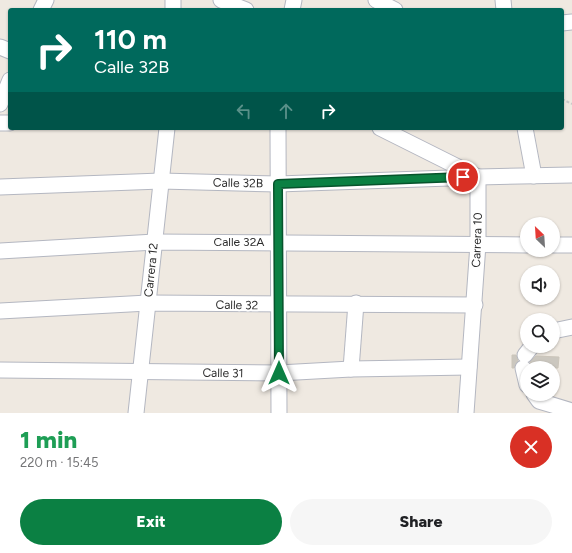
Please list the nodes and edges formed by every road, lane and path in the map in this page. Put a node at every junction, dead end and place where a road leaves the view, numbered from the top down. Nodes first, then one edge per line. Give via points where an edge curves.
1 (221, 0) edge
2 (379, 1) edge
3 (241, 8) edge
4 (392, 8) edge
5 (8, 85) edge
6 (0, 104) edge
7 (166, 130) edge
8 (278, 130) edge
9 (384, 130) edge
10 (525, 130) edge
11 (572, 175) edge
12 (478, 176) junction
13 (534, 176) junction
14 (161, 181) junction
15 (278, 184) junction
16 (0, 187) edge
17 (154, 242) junction
18 (278, 242) junction
19 (478, 244) junction
20 (520, 245) edge
21 (560, 245) edge
22 (572, 245) edge
23 (0, 252) edge
24 (148, 303) junction
25 (356, 303) junction
26 (278, 305) junction
27 (475, 306) junction
28 (0, 311) edge
29 (572, 327) edge
30 (560, 330) edge
31 (469, 367) junction
32 (0, 370) edge
33 (351, 370) junction
34 (141, 372) junction
35 (279, 373) junction
36 (539, 401) edge
37 (572, 412) edge
38 (136, 413) edge
39 (279, 413) edge
40 (466, 413) edge

1 - 3 street
2 - 4 street
5 - 6 street
7 - 14 street, Carrera 12
8 - 15 street
9 - 12 street
10 - 13 street
11 - 13 street, Calle 32B
12 - 13 street, Calle 32B
12 - 15 street, Calle 32B
12 - 19 street, Carrera 10
14 - 15 street, Calle 32B
14 - 16 street, Calle 32B
14 - 17 street, Carrera 12
15 - 18 street
17 - 18 street, Calle 32A
17 - 23 street, Calle 32A
17 - 24 street, Carrera 12
18 - 19 street, Calle 32A
18 - 26 street
19 - 20 street, Calle 32A
19 - 27 street, Carrera 10
21 - 22 street
24 - 26 street, Calle 32
24 - 28 street, Calle 32
24 - 34 street, Carrera 12
25 - 26 street, Calle 32
25 - 27 street, Calle 32
25 - 33 street
26 - 35 street
27 - 31 street, Carrera 10
29 - 30 street
31 - 33 street, Calle 31
31 - 40 street, Carrera 10
32 - 34 street, Calle 31
33 - 35 street, Calle 31
34 - 35 street, Calle 31
34 - 38 street, Carrera 12
35 - 39 street
36 - 37 street

